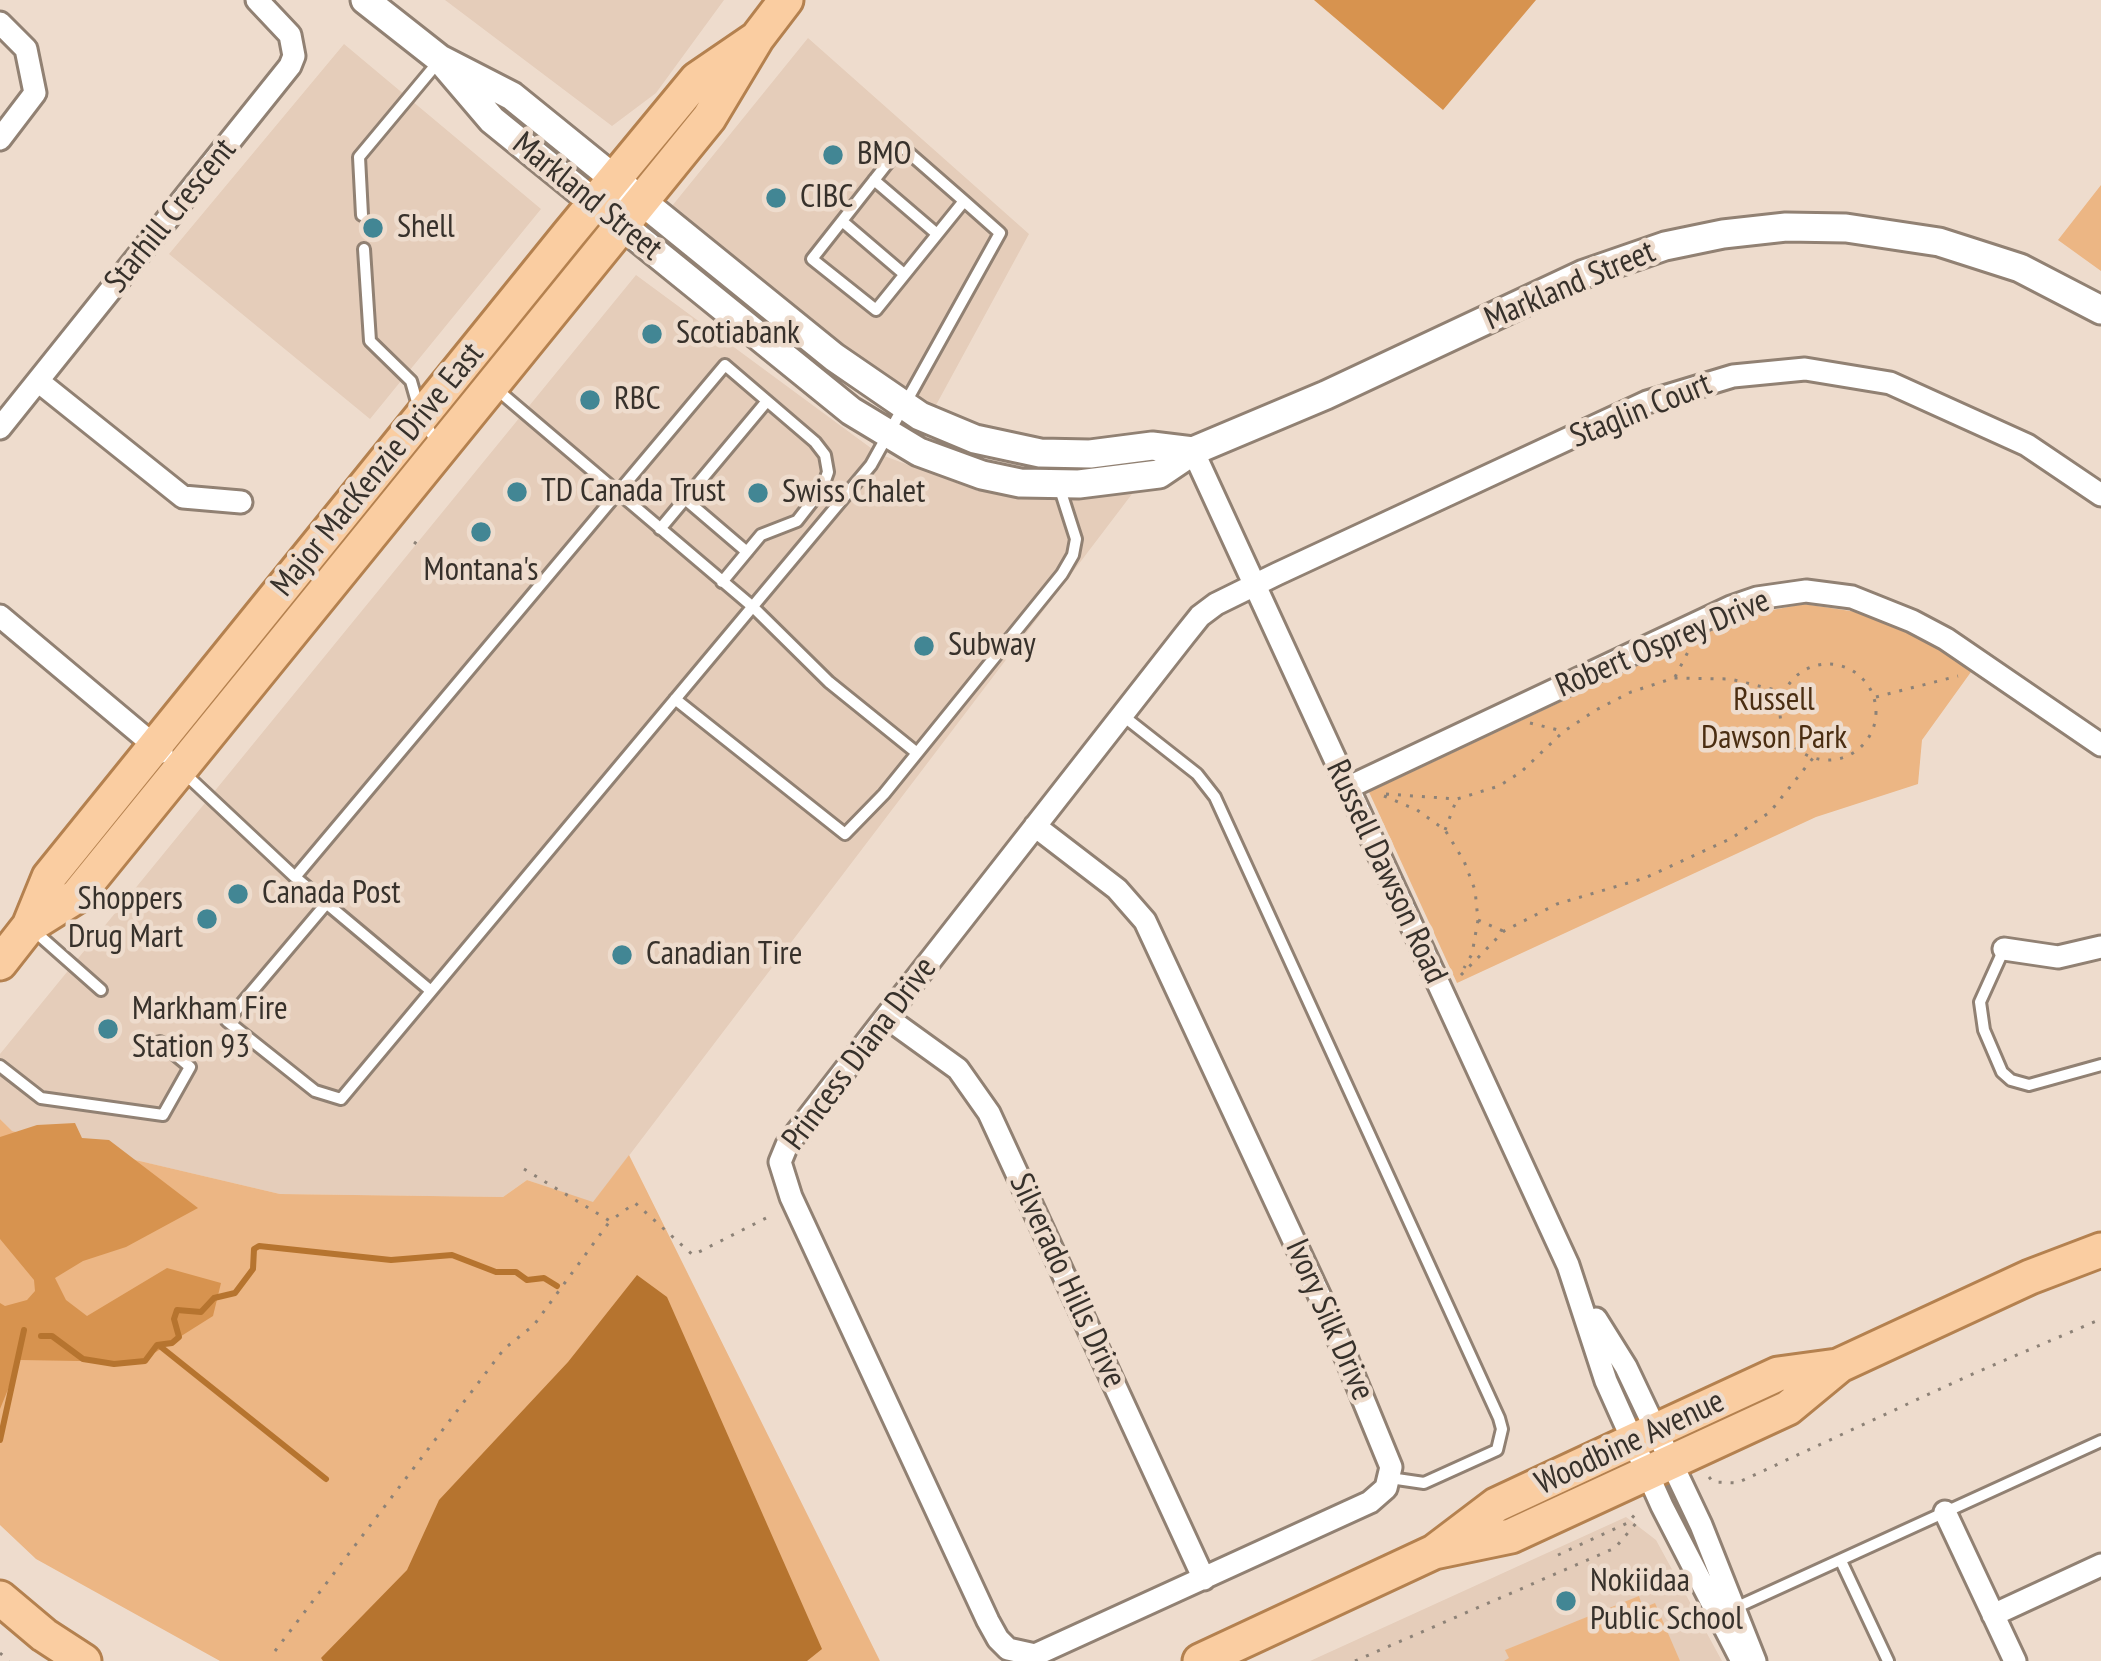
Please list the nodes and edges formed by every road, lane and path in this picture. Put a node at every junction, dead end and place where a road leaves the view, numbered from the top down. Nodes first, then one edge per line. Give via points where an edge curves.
1 (257, 0) edge
2 (365, 0) edge
3 (786, 0) edge
4 (0, 23) edge
5 (757, 38) junction
6 (440, 59) junction
7 (0, 139) edge
8 (874, 180) junction
9 (605, 191) junction
10 (964, 201) junction
11 (632, 213) junction
12 (362, 215) dead end
13 (842, 221) junction
14 (937, 234) junction
15 (364, 249) dead end
16 (904, 274) junction
17 (2101, 310) edge
18 (38, 381) junction
19 (492, 385) junction
20 (767, 401) junction
21 (904, 407) junction
22 (421, 416) junction
23 (0, 428) edge
24 (887, 434) junction
25 (440, 448) junction
26 (1193, 452) junction
27 (1059, 485) junction
28 (2099, 489) edge
29 (618, 492) junction
30 (685, 500) junction
31 (241, 502) dead end
32 (660, 529) junction
33 (414, 542) dead end
34 (422, 548) dead end
35 (747, 552) junction
36 (722, 582) junction
37 (1254, 585) junction
38 (752, 607) junction
39 (0, 616) edge
40 (1691, 646) dead end
41 (1958, 676) dead end
42 (1674, 678) junction
43 (1784, 692) junction
44 (1874, 697) junction
45 (675, 699) junction
46 (1122, 715) junction
47 (1528, 722) dead end
48 (1563, 732) junction
49 (154, 745) junction
50 (2101, 745) edge
51 (917, 753) junction
52 (1813, 758) junction
53 (180, 769) junction
54 (1347, 788) junction
55 (1456, 799) junction
56 (1035, 826) junction
57 (1444, 830) junction
58 (295, 878) junction
59 (326, 904) junction
60 (1478, 920) junction
61 (29, 926) junction
62 (1504, 932) junction
63 (2101, 947) edge
64 (2004, 949) joint
65 (0, 963) edge
66 (101, 990) dead end
67 (431, 991) junction
68 (886, 1016) junction
69 (160, 1042) dead end
70 (2101, 1065) edge
71 (0, 1066) edge
72 (524, 1169) dead end
73 (772, 1215) dead end
74 (610, 1221) junction
75 (2101, 1250) edge
76 (2101, 1319) edge
77 (2101, 1441) edge
78 (1652, 1452) junction
79 (1708, 1477) dead end
80 (1390, 1478) junction
81 (1945, 1512) junction
82 (1629, 1513) dead end
83 (1636, 1519) junction
84 (1558, 1555) dead end
85 (1841, 1561) junction
86 (2101, 1565) edge
87 (1204, 1579) junction
88 (0, 1598) edge
89 (1735, 1608) junction
90 (1993, 1615) junction
91 (275, 1651) dead end
92 (0, 1653) edge
93 (9, 1661) edge
94 (84, 1661) edge
95 (1201, 1661) edge
96 (1355, 1661) edge
97 (1742, 1661) edge
98 (1755, 1661) edge
99 (1888, 1661) edge
100 (2014, 1661) edge

1 - 18 street, Starhill Crescent via 290,35 290,66
2 - 6 street, Markland Street
3 - 5 main road, Major MacKenzie Drive East
4 - 7 street via 26,49 34,93
5 - 9 main road, Major MacKenzie Drive East via 697,79
5 - 11 main road, Major MacKenzie Drive East via 709,118
6 - 9 street, Markland Street via 512,95
6 - 12 lane via 359,157
8 - 10 lane via 901,146
8 - 13 lane
8 - 14 lane
9 - 11 street, Markland Street
9 - 22 main road, Major MacKenzie Drive East
10 - 14 lane
10 - 21 lane via 1000,233
11 - 19 main road, Major MacKenzie Drive East
11 - 21 street, Markland Street
11 - 24 street, Markland Street via 851,411
13 - 16 lane
13 - 16 lane via 812,259 875,310
14 - 16 lane
15 - 22 lane via 370,341 411,381
17 - 26 street, Markland Street via 2020,268 1906,236 1814,227 1724,234 1597,269
18 - 23 street, Starhill Crescent
18 - 31 street via 183,497
19 - 25 main road, Major MacKenzie Drive East
19 - 29 lane
20 - 29 lane via 724,365
20 - 30 lane
20 - 35 lane via 815,442 828,472 796,520 761,535
21 - 24 lane
21 - 26 street, Markland Street via 957,433 1023,451
22 - 25 lane
22 - 49 main road, Major MacKenzie Drive East
24 - 27 street, Markland Street via 982,476
24 - 38 lane via 871,465
25 - 53 main road, Major MacKenzie Drive East
26 - 27 street, Markland Street via 1159,474
26 - 37 street, Russell Dawson Road
27 - 51 lane via 1076,527 1073,555
28 - 37 street, Staglin Court via 2027,445 1890,383 1804,369 1752,373 1647,402
29 - 32 lane
29 - 58 lane
30 - 32 lane
30 - 35 lane
32 - 36 lane
33 - 34 path
35 - 36 lane
36 - 38 lane
37 - 46 street, Princess Diana Drive via 1200,616
37 - 54 street, Russell Dawson Road
38 - 45 lane
38 - 51 lane
39 - 49 street
40 - 42 path
41 - 44 path
42 - 43 path via 1730,679
42 - 48 path via 1631,692
43 - 44 path via 1800,672 1827,664 1853,670
43 - 52 path via 1782,726
44 - 52 path via 1865,743 1844,758
45 - 51 lane via 845,834
45 - 67 lane
46 - 56 street, Princess Diana Drive
46 - 80 lane via 1215,796 1502,1429 1497,1450 1424,1483
47 - 48 path
48 - 55 path via 1499,787
49 - 53 street
49 - 61 main road, Major MacKenzie Drive East via 49,877
50 - 54 street, Robert Osprey Drive via 1912,621 1852,596 1806,591 1731,607
52 - 62 path via 1770,812 1732,838
53 - 58 lane
53 - 61 main road, Major MacKenzie Drive East via 77,896
54 - 78 street, Russell Dawson Road via 1580,1293 1606,1381
55 - 57 path
55 - 57 path via 1377,793
56 - 68 street, Princess Diana Drive
56 - 80 street, Ivory Silk Drive via 1145,920 1330,1316 1389,1455
57 - 60 path via 1464,861
58 - 59 lane
59 - 67 lane
59 - 67 lane via 226,1022 315,1091 340,1099
60 - 62 path
60 - 62 path via 1461,975
61 - 65 main road, Major MacKenzie Drive East
61 - 66 lane
63 - 64 street via 2058,957
64 - 70 lane via 1980,1002 2002,1072 2029,1085
68 - 87 street, Silverado Hills Drive via 958,1069 988,1113
68 - 87 street, Princess Diana Drive via 787,1145 781,1174 998,1639 1035,1655
69 - 71 lane via 190,1067 163,1115 41,1098
72 - 74 path
73 - 74 path via 693,1255 635,1203
74 - 91 path
75 - 78 main road, Woodbine Avenue via 1840,1366 1778,1374
76 - 79 path via 1737,1484
77 - 81 lane
78 - 89 street, Russell Dawson Road
78 - 95 main road, Woodbine Avenue via 1510,1536 1434,1552
78 - 97 street, Russell Dawson Road
80 - 87 street via 1370,1502
81 - 85 lane
81 - 90 street
82 - 83 path
83 - 84 path
83 - 96 path via 1615,1548
85 - 89 lane
85 - 99 lane
86 - 90 street
88 - 94 main road
89 - 98 street, Russell Dawson Road
90 - 100 street
92 - 93 path

